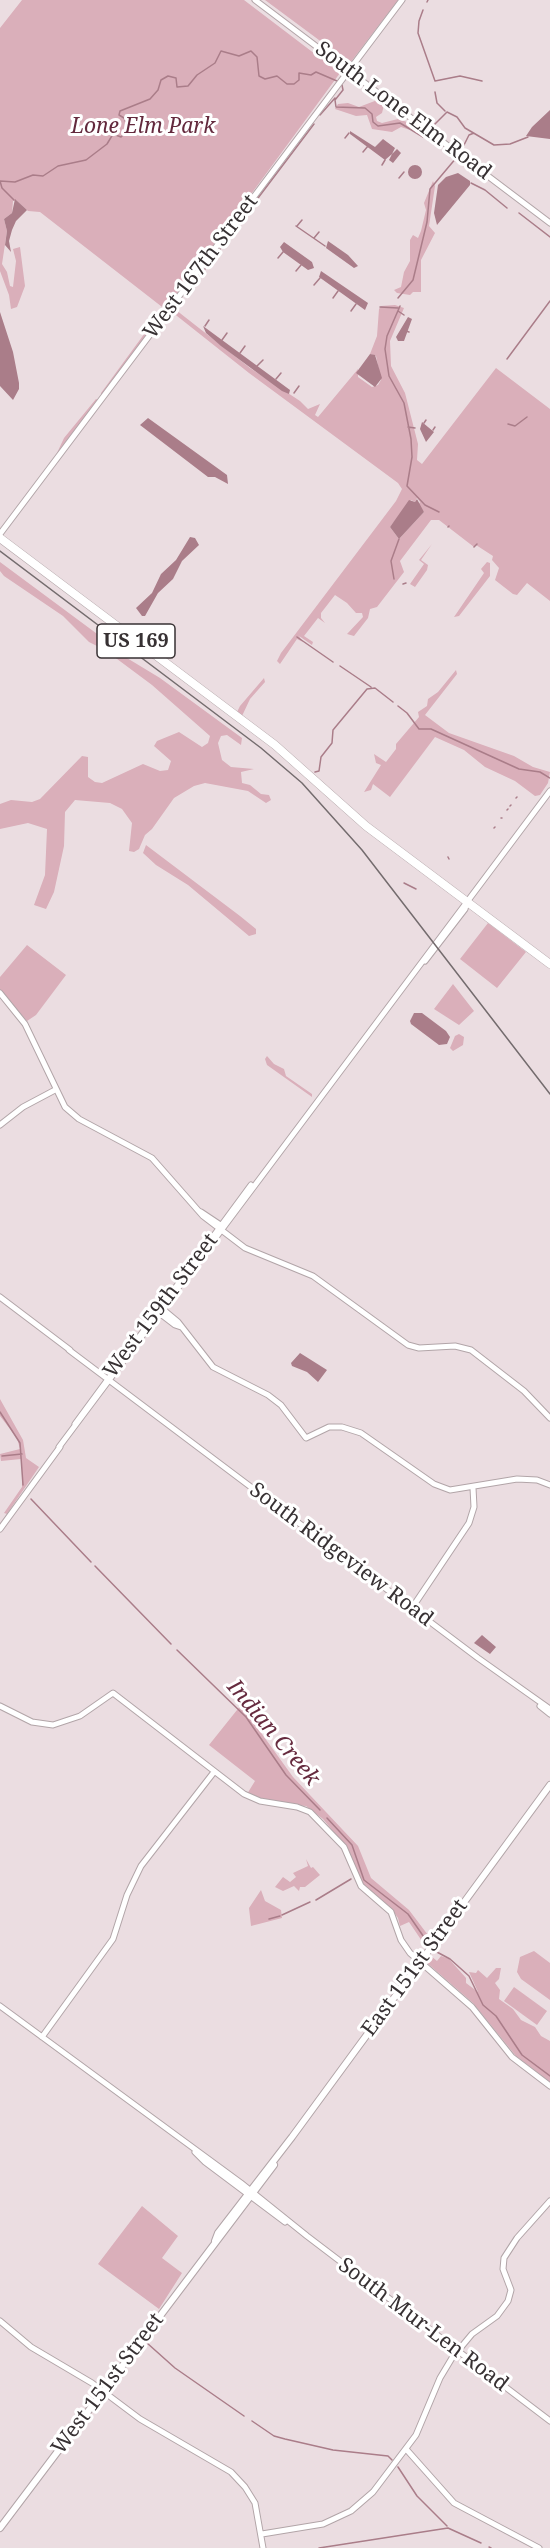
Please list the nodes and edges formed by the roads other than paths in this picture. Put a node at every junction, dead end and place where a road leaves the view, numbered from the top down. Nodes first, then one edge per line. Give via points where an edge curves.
1 (255, 0) edge
2 (402, 0) edge
3 (350, 69) junction
4 (550, 223) edge
5 (0, 536) edge
6 (550, 791) edge
7 (467, 902) junction
8 (550, 964) edge
9 (0, 993) edge
10 (55, 1090) junction
11 (0, 1125) edge
12 (222, 1228) junction
13 (0, 1297) edge
14 (160, 1312) junction
15 (109, 1379) junction
16 (550, 1418) edge
17 (550, 1485) edge
18 (473, 1488) junction
19 (0, 1529) edge
20 (412, 1608) junction
21 (530, 1697) junction
22 (0, 1706) edge
23 (550, 1709) edge
24 (550, 1714) edge
25 (214, 1772) junction
26 (549, 1785) edge
27 (420, 1962) junction
28 (0, 2006) edge
29 (42, 2037) junction
30 (550, 2086) edge
31 (195, 2151) junction
32 (212, 2167) junction
33 (229, 2174) junction
34 (250, 2193) junction
35 (550, 2201) edge
36 (0, 2321) edge
37 (458, 2351) junction
38 (103, 2391) junction
39 (550, 2421) edge
40 (406, 2449) junction
41 (0, 2528) edge
42 (262, 2534) junction
43 (263, 2548) edge
44 (538, 2548) edge

1 - 3 street, South Lone Elm Road
2 - 3 street, West 167th Street
3 - 4 street, South Lone Elm Road
3 - 5 street, West 167th Street
5 - 7 highway, US 169 via 274,746 366,826
6 - 7 street, West 159th Street
7 - 8 highway, US 169
7 - 12 street, West 159th Street
9 - 10 street via 25,1024
10 - 11 street
10 - 12 street via 65,1107 79,1119 152,1158 180,1192
12 - 14 street, West 159th Street
12 - 16 street via 248,1248 313,1276 408,1345 471,1350 524,1391
13 - 15 street, South Ridgeview Road
14 - 15 street, West 159th Street
14 - 18 street via 181,1327 219,1372 271,1397 306,1438 323,1428 348,1428 377,1442 441,1488
15 - 19 street, West 159th Street
15 - 20 street, South Ridgeview Road
17 - 18 street via 517,1479
18 - 20 street via 474,1507 469,1523
20 - 21 street, South Ridgeview Road
21 - 23 street, South Ridgeview Road
21 - 24 street, South Ridgeview Road
22 - 25 street via 32,1722 53,1725 80,1716 113,1693
25 - 27 street via 252,1798 297,1807 315,1817 344,1847 361,1886 391,1912 404,1945
25 - 29 street via 141,1866 113,1939
26 - 27 main road, East 151st Street
27 - 30 street via 472,2007 512,2057
27 - 34 main road, East 151st Street
28 - 29 street, South Mur-Len Road
29 - 31 street, South Mur-Len Road
31 - 32 street, South Mur-Len Road
31 - 33 street, South Mur-Len Road
32 - 33 street
32 - 34 street, South Mur-Len Road
33 - 34 street, South Mur-Len Road
34 - 37 street, South Mur-Len Road
34 - 38 main road, West 151st Street
35 - 37 street via 506,2255 503,2269 511,2290 508,2301
36 - 38 street via 31,2347
37 - 39 street, South Mur-Len Road
37 - 40 street via 440,2378 420,2427
38 - 41 main road, West 151st Street
38 - 42 street via 140,2419 235,2475 255,2503
40 - 42 street via 373,2492 345,2514 312,2527
40 - 44 street via 454,2504
42 - 43 street

